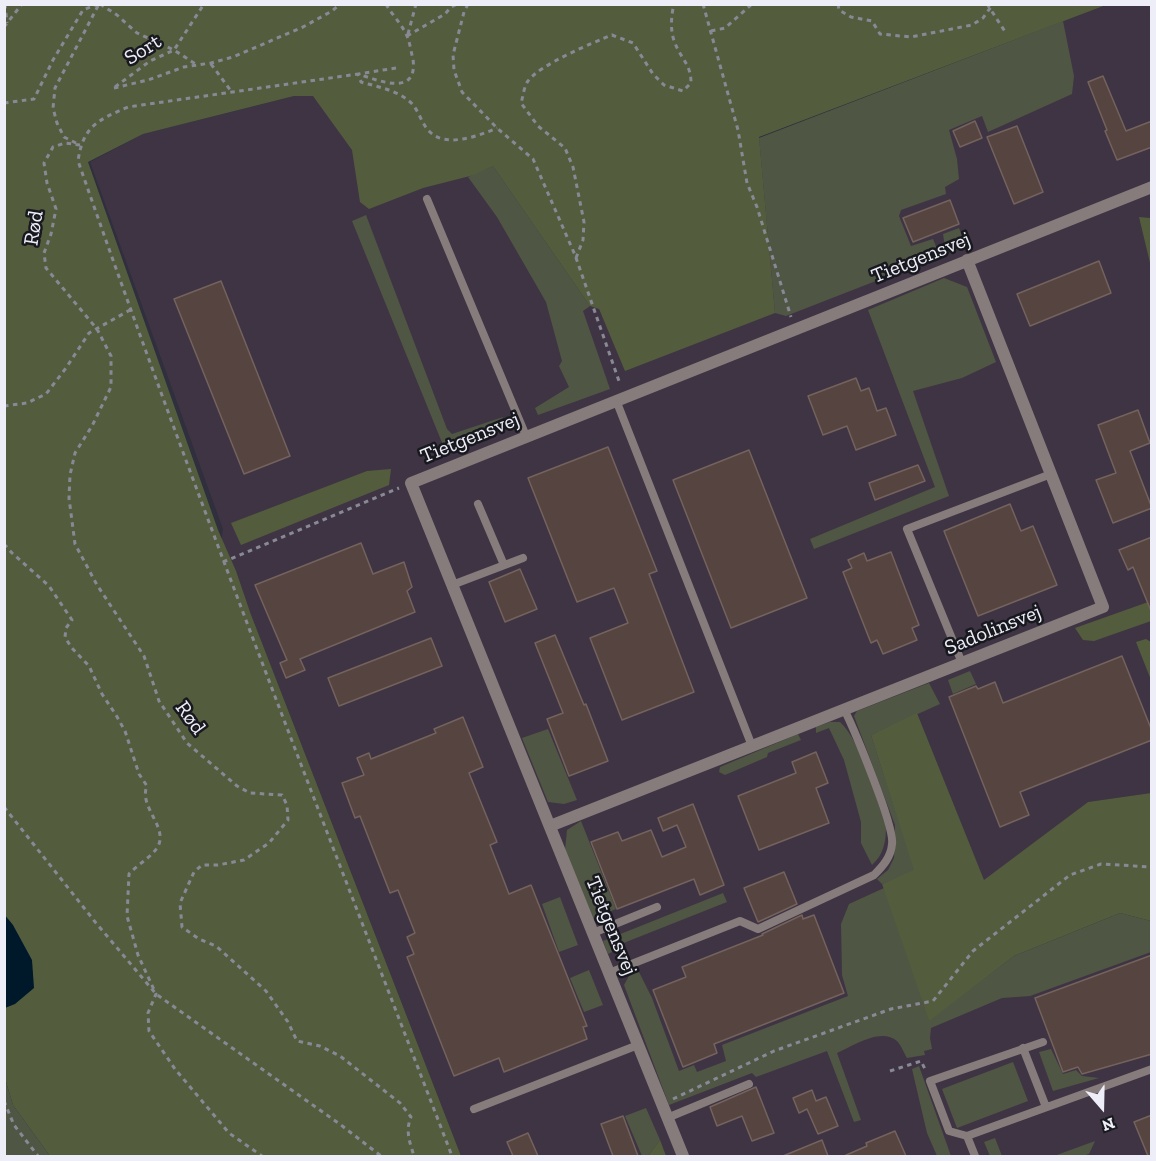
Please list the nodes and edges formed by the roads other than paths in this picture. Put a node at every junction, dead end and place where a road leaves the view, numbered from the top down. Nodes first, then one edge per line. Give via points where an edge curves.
1 (1152, 187) edge
2 (427, 199) dead end
3 (967, 260) junction
4 (621, 399) junction
5 (526, 436) junction
6 (1051, 474) junction
7 (478, 504) dead end
8 (523, 558) dead end
9 (504, 566) junction
10 (452, 585) junction
11 (962, 663) junction
12 (844, 709) junction
13 (752, 746) junction
14 (550, 826) junction
15 (657, 907) dead end
16 (593, 933) junction
17 (609, 973) junction
18 (1043, 1042) dead end
19 (638, 1045) junction
20 (1023, 1048) junction
21 (1152, 1068) edge
22 (749, 1084) dead end
23 (1046, 1107) junction
24 (474, 1109) dead end
25 (667, 1118) junction
26 (967, 1136) junction
27 (683, 1156) edge
28 (975, 1156) edge

1 - 3 street, Tietgensvej
2 - 5 lane
3 - 4 street, Tietgensvej
3 - 6 street, Sadolinsvej
4 - 5 street, Tietgensvej
4 - 13 lane
5 - 10 street, Tietgensvej via 411,483
6 - 11 street, Sadolinsvej via 1103,607
6 - 11 lane via 907,529
7 - 9 lane
8 - 9 lane
9 - 10 lane
10 - 14 street, Tietgensvej
11 - 12 street, Sadolinsvej
12 - 13 street, Sadolinsvej
12 - 17 lane via 893,842 886,862 874,875 758,929 740,921
13 - 14 street, Sadolinsvej
14 - 16 street, Tietgensvej
15 - 16 lane
16 - 17 street, Tietgensvej
17 - 19 street, Tietgensvej
18 - 20 lane
19 - 24 lane
19 - 25 street, Tietgensvej
20 - 23 lane
20 - 26 lane via 930,1081 949,1131
21 - 23 lane
22 - 25 lane
23 - 26 lane
25 - 27 street, Tietgensvej
26 - 28 lane

